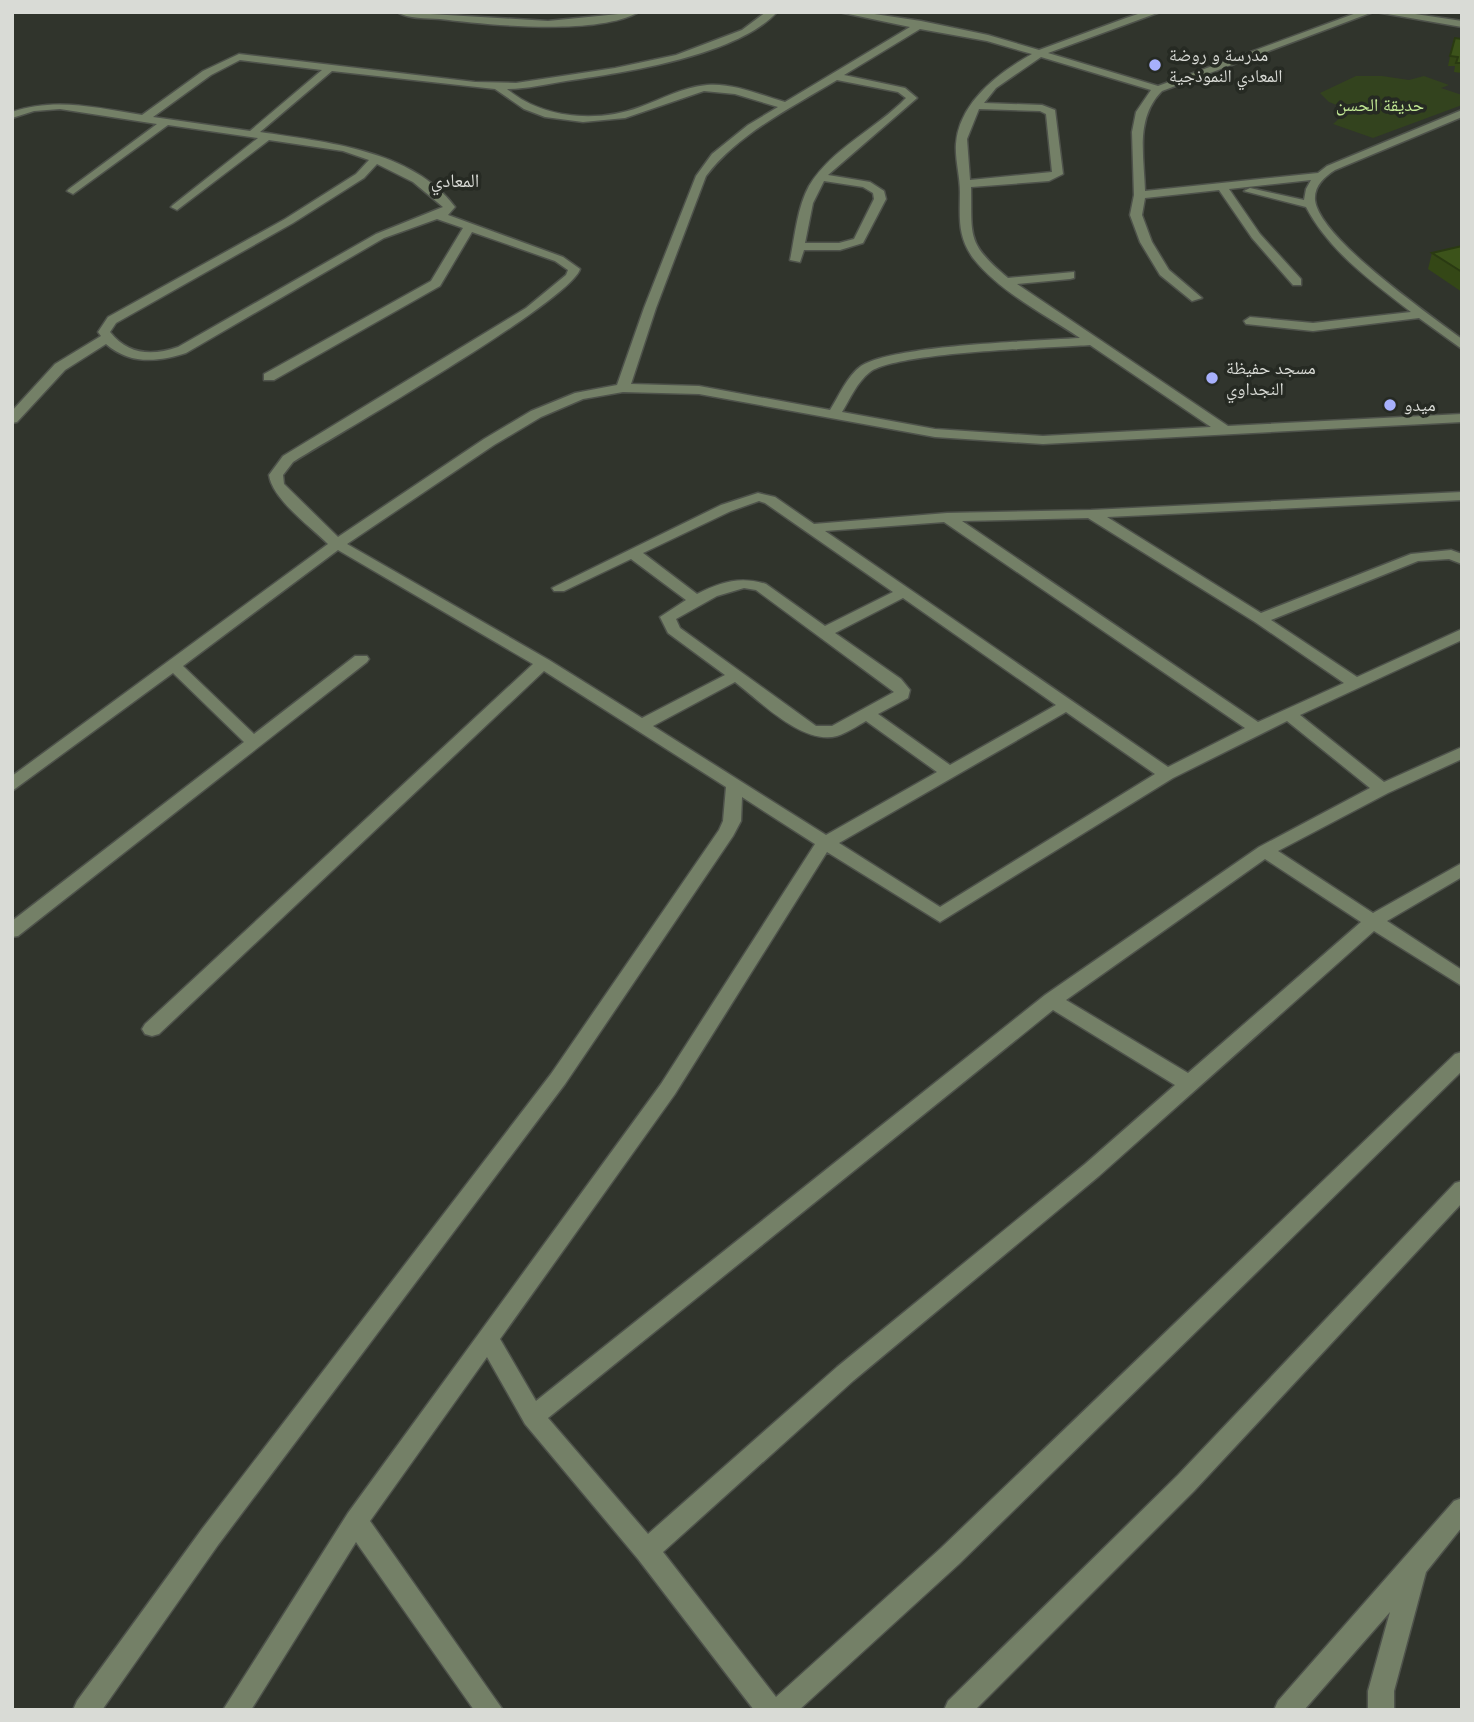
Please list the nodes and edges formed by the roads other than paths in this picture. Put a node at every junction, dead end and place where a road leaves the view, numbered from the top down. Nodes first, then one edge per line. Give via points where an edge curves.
1 (402, 12) edge
2 (531, 12) edge
3 (634, 12) edge
4 (772, 12) edge
5 (844, 12) edge
6 (1155, 12) edge
7 (1368, 12) edge
8 (1381, 12) edge
9 (887, 15) edge
10 (523, 22) junction
11 (921, 24) junction
12 (1462, 24) edge
13 (1040, 52) junction
14 (331, 67) junction
15 (833, 76) junction
16 (498, 86) junction
17 (1158, 89) junction
18 (788, 106) junction
19 (974, 106) junction
20 (1462, 113) edge
21 (12, 115) edge
22 (144, 118) junction
23 (166, 122) junction
24 (250, 136) junction
25 (265, 138) junction
26 (376, 159) junction
27 (1318, 176) junction
28 (821, 177) junction
29 (965, 184) junction
30 (1223, 188) junction
31 (73, 191) dead end
32 (1140, 195) junction
33 (1310, 205) junction
34 (177, 207) dead end
35 (436, 215) junction
36 (468, 227) junction
37 (799, 246) junction
38 (796, 260) dead end
39 (1070, 275) dead end
40 (1005, 282) junction
41 (1297, 282) dead end
42 (1196, 298) dead end
43 (1423, 314) junction
44 (1250, 321) dead end
45 (107, 338) junction
46 (1091, 341) junction
47 (1462, 345) edge
48 (269, 377) dead end
49 (624, 388) junction
50 (833, 416) junction
51 (13, 417) edge
52 (1461, 417) edge
53 (1226, 431) junction
54 (1462, 495) edge
55 (1091, 514) junction
56 (947, 517) junction
57 (815, 528) junction
58 (337, 544) junction
59 (634, 554) junction
60 (1462, 560) edge
61 (559, 588) dead end
62 (902, 593) junction
63 (696, 600) junction
64 (1260, 619) junction
65 (824, 632) junction
66 (1458, 641) edge
67 (361, 659) dead end
68 (543, 663) junction
69 (172, 664) junction
70 (737, 675) junction
71 (1355, 682) junction
72 (1067, 705) junction
73 (868, 714) junction
74 (1290, 715) junction
75 (640, 726) junction
76 (1258, 729) junction
77 (254, 743) junction
78 (1462, 752) edge
79 (949, 772) junction
80 (1167, 774) junction
81 (12, 785) edge
82 (734, 786) junction
83 (1382, 789) junction
84 (824, 844) junction
85 (1265, 851) junction
86 (1462, 869) edge
87 (1373, 921) junction
88 (12, 931) edge
89 (1462, 979) edge
90 (1052, 1000) junction
91 (152, 1029) dead end
92 (1462, 1059) edge
93 (1190, 1084) junction
94 (1462, 1189) edge
95 (489, 1340) junction
96 (533, 1417) junction
97 (1462, 1509) edge
98 (356, 1521) junction
99 (647, 1551) junction
100 (1415, 1566) junction
101 (86, 1710) edge
102 (236, 1710) edge
103 (490, 1710) edge
104 (770, 1710) edge
105 (780, 1710) edge
106 (957, 1710) edge
107 (1287, 1710) edge
108 (1381, 1710) edge

1 - 10 street
2 - 10 street
3 - 10 street via 583,22
4 - 16 street via 745,32 679,57 558,80
5 - 9 street
6 - 13 street
7 - 17 street
8 - 12 street
9 - 11 street
11 - 13 street
11 - 15 street
13 - 17 street
13 - 19 street
14 - 16 street
14 - 22 street via 233,58
14 - 24 street
15 - 18 street
15 - 28 street via 901,90 912,98
16 - 18 street via 525,107 575,119 630,114 707,88
17 - 32 street via 1141,112 1137,132
18 - 49 street via 731,143 701,176 639,332
19 - 29 street via 962,137
19 - 29 street via 1051,112 1058,174
20 - 27 street via 1380,145
21 - 22 street via 60,106
22 - 23 street
23 - 24 street
23 - 31 street
24 - 25 street
25 - 26 street via 344,148
25 - 34 street
26 - 35 street via 443,197 450,208
26 - 45 street via 360,176 289,221 112,320 104,332
27 - 30 street
27 - 33 street
28 - 37 street via 806,207
28 - 37 street via 866,184 880,199 859,242 840,247
29 - 40 street via 967,239
30 - 32 street
30 - 33 street via 1272,194
30 - 41 street via 1256,236
32 - 42 street via 1136,215 1146,242 1164,272
33 - 43 street via 1335,243
35 - 36 street
35 - 45 street via 380,236 170,355 134,356
36 - 48 street via 436,283
36 - 58 street via 559,259 574,269 572,276 530,311 280,467 277,484 284,494
37 - 38 street
39 - 40 street
40 - 46 street
43 - 44 street via 1313,327
43 - 47 street
45 - 51 street via 60,367
46 - 50 street via 881,362 868,367
46 - 53 street
49 - 50 street via 699,390
49 - 58 street via 580,396 536,414
50 - 53 street via 1003,439
52 - 53 street
54 - 55 street
55 - 56 street
55 - 64 street
56 - 57 street
56 - 76 street
57 - 59 street via 781,505 758,498 726,508
57 - 62 street
58 - 68 street
58 - 69 street
59 - 61 street
59 - 63 street
60 - 64 street via 1451,554 1416,557
62 - 65 street
62 - 72 street
63 - 65 street via 729,584 753,584
63 - 70 street via 670,614 669,625
64 - 71 street
65 - 73 street via 902,690
66 - 71 street
67 - 77 street
68 - 75 street
68 - 91 street
69 - 77 street
69 - 81 street
70 - 73 street via 791,716 821,732 835,731
70 - 75 street
71 - 74 street
72 - 79 street
72 - 80 street
73 - 79 street
74 - 76 street
74 - 83 street
75 - 82 street
76 - 80 street
77 - 88 street
78 - 83 street
79 - 84 street
80 - 84 street via 940,916
82 - 84 street
82 - 101 street via 727,832 558,1079 210,1537
83 - 85 street
84 - 95 street via 668,1089
85 - 87 street
85 - 90 street
86 - 87 street
87 - 89 street
87 - 93 street
90 - 93 street
90 - 96 street
92 - 105 street via 950,1556
93 - 99 street via 845,1374
94 - 106 street via 1186,1483
95 - 96 street
95 - 98 street
96 - 99 street
97 - 100 street
98 - 102 street
98 - 103 street
99 - 104 street
100 - 107 street
100 - 108 street via 1381,1691

